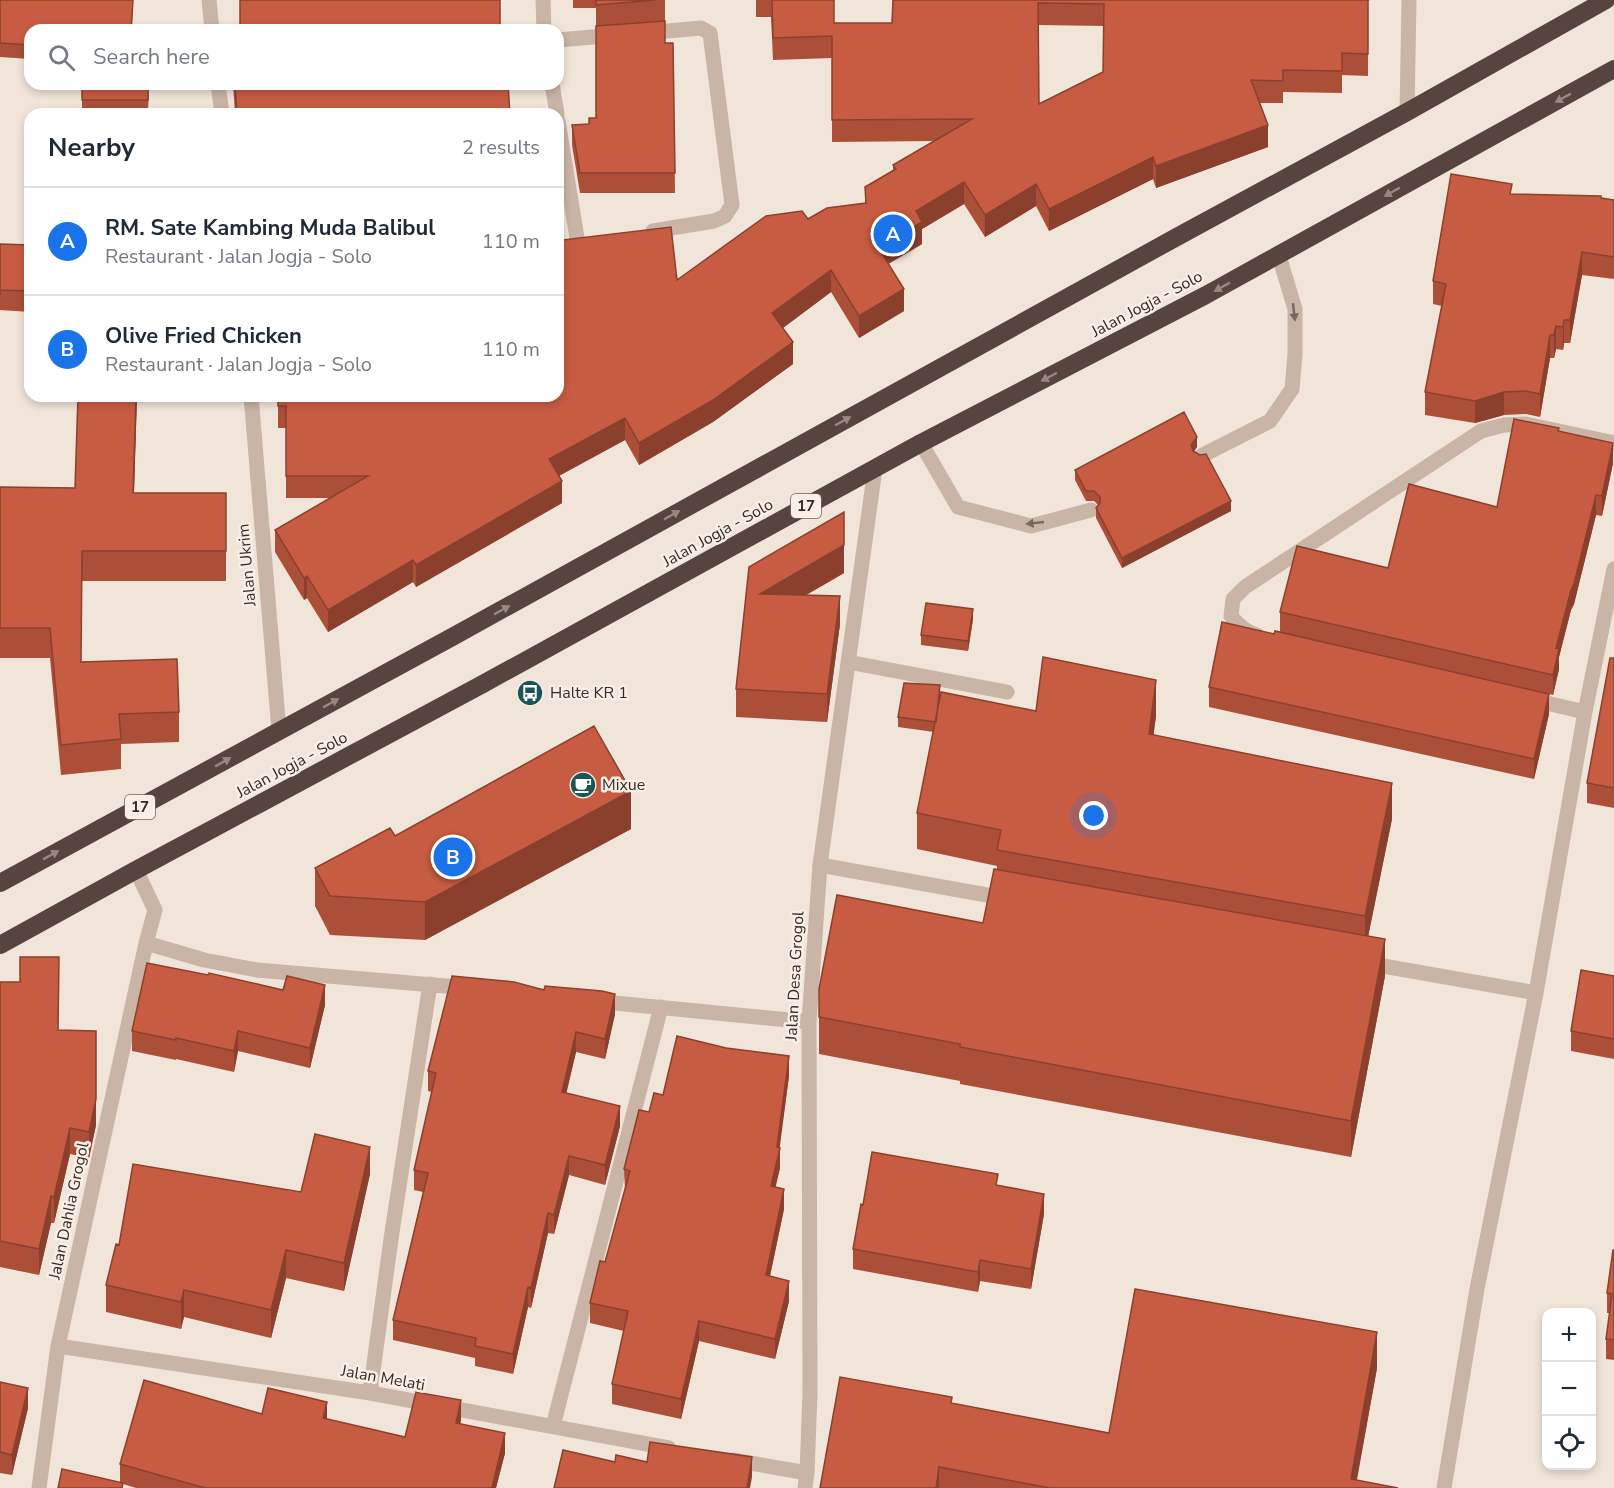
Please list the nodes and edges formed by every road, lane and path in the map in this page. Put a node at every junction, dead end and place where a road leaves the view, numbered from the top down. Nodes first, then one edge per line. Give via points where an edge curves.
1 (209, 0) edge
2 (543, 0) edge
3 (1409, 0) edge
4 (1606, 0) edge
5 (211, 24) edge
6 (544, 24) edge
7 (564, 39) edge
8 (1614, 69) edge
9 (219, 90) edge
10 (553, 90) edge
11 (221, 108) edge
12 (556, 108) edge
13 (1407, 112) junction
14 (564, 156) edge
15 (635, 234) edge
16 (579, 244) edge
17 (1278, 256) junction
18 (252, 402) edge
19 (921, 443) junction
20 (1614, 443) edge
21 (1201, 456) edge
22 (875, 469) junction
23 (1091, 510) dead end
24 (1614, 569) edge
25 (1271, 639) edge
26 (848, 662) junction
27 (1007, 692) dead end
28 (1517, 697) edge
29 (1585, 712) junction
30 (279, 731) junction
31 (820, 865) junction
32 (136, 870) junction
33 (0, 883) edge
34 (1019, 901) edge
35 (146, 943) junction
36 (0, 945) edge
37 (1348, 960) edge
38 (430, 984) junction
39 (488, 990) edge
40 (1536, 993) junction
41 (580, 999) edge
42 (661, 1007) junction
43 (809, 1022) junction
44 (58, 1346) junction
45 (370, 1393) junction
46 (553, 1426) junction
47 (680, 1450) edge
48 (715, 1456) edge
49 (806, 1481) edge
50 (39, 1488) edge
51 (1444, 1488) edge

1 - 5 street
2 - 6 street
3 - 13 street
4 - 13 highway, 17
7 - 15 street via 700,28 710,33 732,206 726,216 714,220
8 -> 17 highway, Jalan Jogja - Solo / 17
9 - 11 street
10 - 12 street
30 -> 13 highway, 17
14 - 16 street
17 -> 19 highway, Jalan Jogja - Solo / 17
17 -> 21 street via 1295,309 1292,390 1270,421
18 - 30 street, Jalan Ukrim
19 - 22 highway, Jalan Jogja - Solo / 17
23 -> 19 street via 1031,526 958,507
20 - 25 street via 1526,424 1504,424 1481,431 1245,587 1233,599 1231,616 1252,634
22 - 26 street, Jalan Desa Grogol
22 - 32 highway, Jalan Jogja - Solo / 17
24 - 29 street
26 - 27 street
26 - 31 street, Jalan Desa Grogol
28 - 29 street
29 - 40 street
33 -> 30 highway, 17
31 - 34 street
31 - 43 street, Jalan Desa Grogol
32 - 35 street, Jalan Dahlia Grogol via 155,910
32 - 36 highway, Jalan Jogja - Solo / 17
35 - 38 street via 257,970
35 - 44 street, Jalan Dahlia Grogol
37 - 40 street
38 - 39 street
38 - 45 street
40 - 51 street via 1477,1289
41 - 42 street
42 - 43 street
42 - 46 street
43 - 49 street, Jalan Desa Grogol via 810,1393
44 - 45 street, Jalan Melati
44 - 50 street, Jalan Dahlia Grogol
45 - 46 street, Jalan Melati
46 - 47 street, Jalan Melati
48 - 49 street

